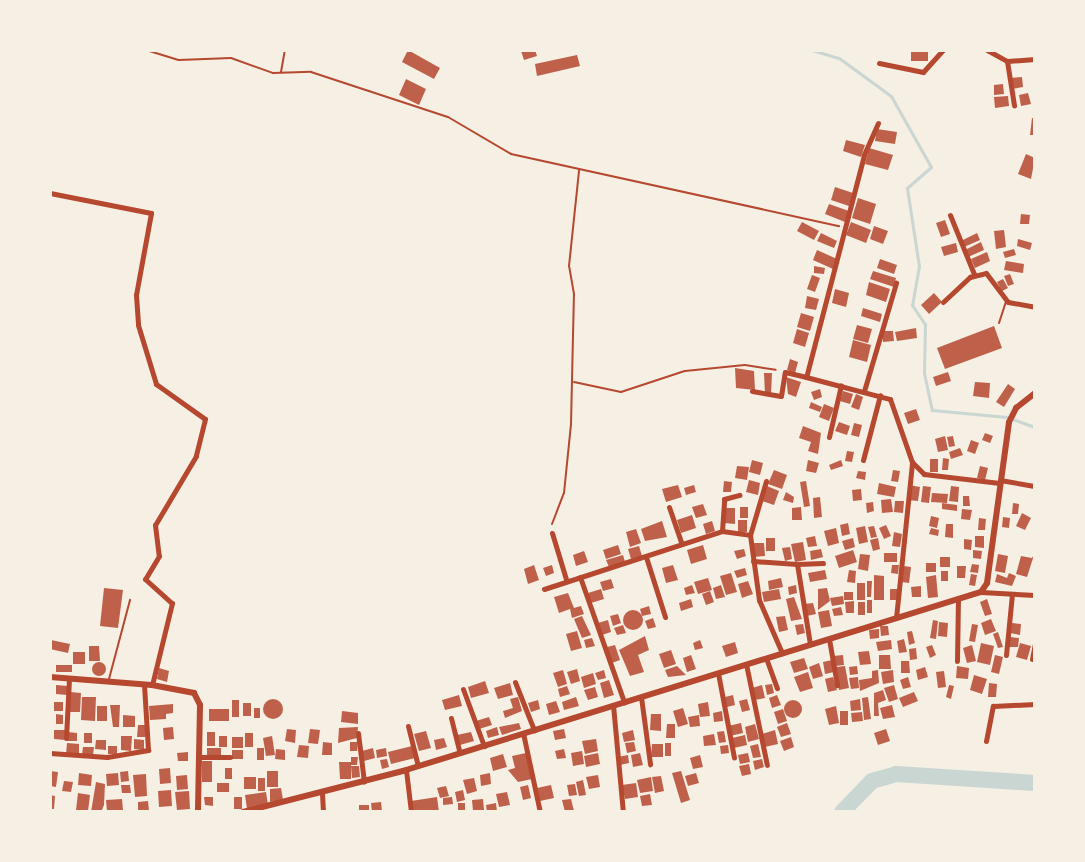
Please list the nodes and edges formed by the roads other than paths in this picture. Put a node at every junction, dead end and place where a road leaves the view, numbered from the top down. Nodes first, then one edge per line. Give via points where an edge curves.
1 (943, 50) edge
2 (987, 50) edge
3 (1035, 59) edge
4 (1007, 61) junction
5 (879, 63) dead end
6 (1014, 105) dead end
7 (878, 123) dead end
8 (50, 193) edge
9 (950, 215) dead end
10 (974, 274) junction
11 (896, 283) dead end
12 (1006, 301) junction
13 (943, 302) dead end
14 (1035, 307) edge
15 (999, 323) dead end
16 (806, 377) junction
17 (841, 385) junction
18 (752, 391) dead end
19 (864, 391) junction
20 (1035, 393) edge
21 (880, 395) junction
22 (829, 437) dead end
23 (863, 460) dead end
24 (912, 462) junction
25 (766, 481) dead end
26 (999, 482) junction
27 (1035, 486) edge
28 (739, 495) dead end
29 (669, 507) dead end
30 (722, 531) junction
31 (552, 533) road end
32 (750, 535) junction
33 (682, 544) junction
34 (646, 557) junction
35 (753, 561) junction
36 (823, 563) dead end
37 (797, 564) junction
38 (580, 577) junction
39 (566, 579) junction
40 (544, 589) dead end
41 (981, 592) junction
42 (1012, 594) junction
43 (1035, 595) edge
44 (958, 599) junction
45 (130, 600) dead end
46 (665, 617) dead end
47 (896, 618) junction
48 (829, 639) junction
49 (810, 644) junction
50 (1035, 644) edge
51 (782, 653) junction
52 (1006, 655) dead end
53 (766, 658) junction
54 (1032, 659) dead end
55 (957, 661) dead end
56 (746, 664) junction
57 (718, 673) junction
58 (50, 677) edge
59 (69, 678) junction
60 (109, 681) junction
61 (515, 682) dead end
62 (144, 684) junction
63 (152, 685) junction
64 (837, 685) dead end
65 (777, 688) dead end
66 (463, 689) dead end
67 (641, 697) junction
68 (624, 702) junction
69 (1035, 704) edge
70 (613, 705) junction
71 (451, 718) dead end
72 (408, 726) dead end
73 (534, 730) junction
74 (358, 733) dead end
75 (523, 733) junction
76 (66, 738) dead end
77 (986, 741) dead end
78 (484, 746) junction
79 (50, 753) edge
80 (460, 753) junction
81 (199, 757) junction
82 (230, 757) dead end
83 (734, 758) dead end
84 (650, 764) dead end
85 (767, 765) dead end
86 (418, 766) junction
87 (406, 770) junction
88 (364, 782) junction
89 (322, 793) junction
90 (263, 811) edge
91 (198, 812) edge
92 (243, 812) edge
93 (323, 812) edge
94 (411, 812) edge
95 (540, 812) edge
96 (623, 812) edge

1 - 5 street via 923,72
2 - 4 street via 993,58
3 - 4 street
4 - 6 street
7 - 16 street via 864,155
8 - 63 street via 151,213 136,295 138,325 156,384 205,419 196,456 155,525 159,556 145,579 172,603
9 - 10 street
10 - 12 street via 986,273
10 - 13 street
11 - 19 street
12 - 14 street
12 - 15 lane
16 - 17 street
16 - 18 street via 785,372 784,394
17 - 19 street
17 - 22 street
19 - 21 street
20 - 26 street via 1016,408 1009,422
21 - 23 street
21 - 24 street via 895,407
24 - 26 street via 924,474
24 - 47 street
25 - 32 street
26 - 27 street
26 - 41 street via 987,583
28 - 30 street via 724,499
29 - 33 street
30 - 32 street
30 - 33 street
31 - 39 street
32 - 35 street
33 - 34 street
34 - 38 street
34 - 46 street
35 - 37 street
35 - 51 street via 759,600
36 - 37 street
37 - 49 street
38 - 39 street
38 - 68 street
39 - 40 street
41 - 42 street
41 - 44 street
42 - 43 street
42 - 52 street
44 - 47 street
44 - 55 street
45 - 60 lane
47 - 48 street
48 - 49 street
48 - 64 street
49 - 51 street
50 - 54 street
51 - 53 street
53 - 56 street
53 - 65 street
56 - 57 street
56 - 85 street
57 - 67 street
57 - 83 street
58 - 59 street
59 - 60 street
59 - 76 street
60 - 62 street
61 - 73 street
62 - 63 street
62 - 79 street via 148,750 107,757
63 - 81 street via 197,696
66 - 78 street
67 - 68 street
67 - 84 street
68 - 70 street
69 - 77 street via 993,706
70 - 73 street
70 - 96 street
71 - 80 street
72 - 86 street
73 - 75 street
74 - 88 street
75 - 78 street
75 - 95 street
78 - 80 street
80 - 86 street
81 - 82 street
81 - 91 street
86 - 87 street
87 - 88 street
87 - 94 street
88 - 89 street
89 - 90 street
89 - 93 street
90 - 92 street

